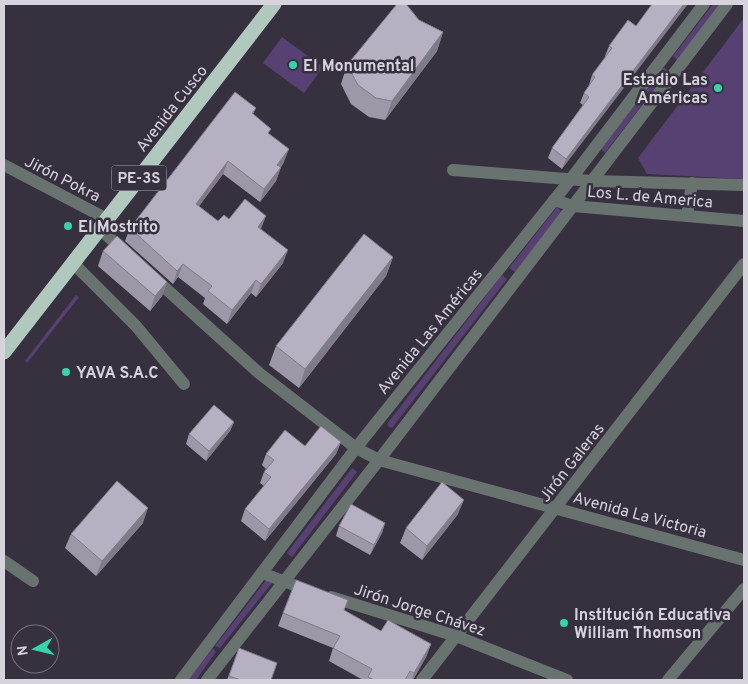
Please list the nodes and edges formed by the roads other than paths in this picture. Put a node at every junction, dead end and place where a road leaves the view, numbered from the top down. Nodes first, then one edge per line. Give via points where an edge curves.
1 (274, 4) edge
2 (704, 4) edge
3 (727, 4) edge
4 (4, 165) edge
5 (453, 170) dead end
6 (571, 179) junction
7 (592, 181) junction
8 (692, 183) junction
9 (744, 185) edge
10 (554, 200) junction
11 (574, 206) junction
12 (688, 216) junction
13 (744, 222) edge
14 (103, 224) junction
15 (73, 263) junction
16 (138, 263) joint
17 (744, 264) edge
18 (4, 352) edge
19 (184, 384) dead end
20 (356, 448) junction
21 (379, 460) junction
22 (556, 508) junction
23 (744, 560) edge
24 (4, 561) edge
25 (262, 573) junction
26 (33, 581) dead end
27 (283, 582) junction
28 (744, 589) edge
29 (456, 636) junction
30 (181, 680) edge
31 (206, 680) edge
32 (422, 680) edge
33 (567, 680) edge
34 (668, 680) edge

1 - 14 highway, Avenida Cusco / PE-3S
2 - 6 street, Avenida Las Américas
3 - 7 street
4 - 14 street, Jirón Pokra
5 - 6 street, Los L. de America
6 - 7 street, Los L. de America
6 - 10 street, Avenida Las Américas
7 - 8 street, Los L. de America
7 - 11 street
8 - 9 street, Los L. de America
8 - 12 street
10 - 11 street, Los L. de America
10 - 20 street, Avenida Las Américas
11 - 12 street, Los L. de America
11 - 21 street
12 - 13 street, Los L. de America
14 - 15 highway, Avenida Cusco / PE-3S
14 - 16 street, Jirón Pokra
15 - 18 highway, Avenida Cusco / PE-3S
15 - 19 street via 136,326
16 - 20 street, Avenida La Victoria via 258,373
17 - 22 street, Jirón Galeras
20 - 21 street, Avenida La Victoria
20 - 25 street, Avenida Las Américas
21 - 22 street, Avenida La Victoria
21 - 27 street
22 - 23 street, Avenida La Victoria
22 - 29 street, Jirón Galeras
24 - 26 street
25 - 27 street, Jirón Jorge Chávez
25 - 30 street, Avenida Las Américas
27 - 29 street, Jirón Jorge Chávez
27 - 31 street
28 - 34 street
29 - 32 street, Jirón Galeras
29 - 33 street, Jirón Jorge Chávez

